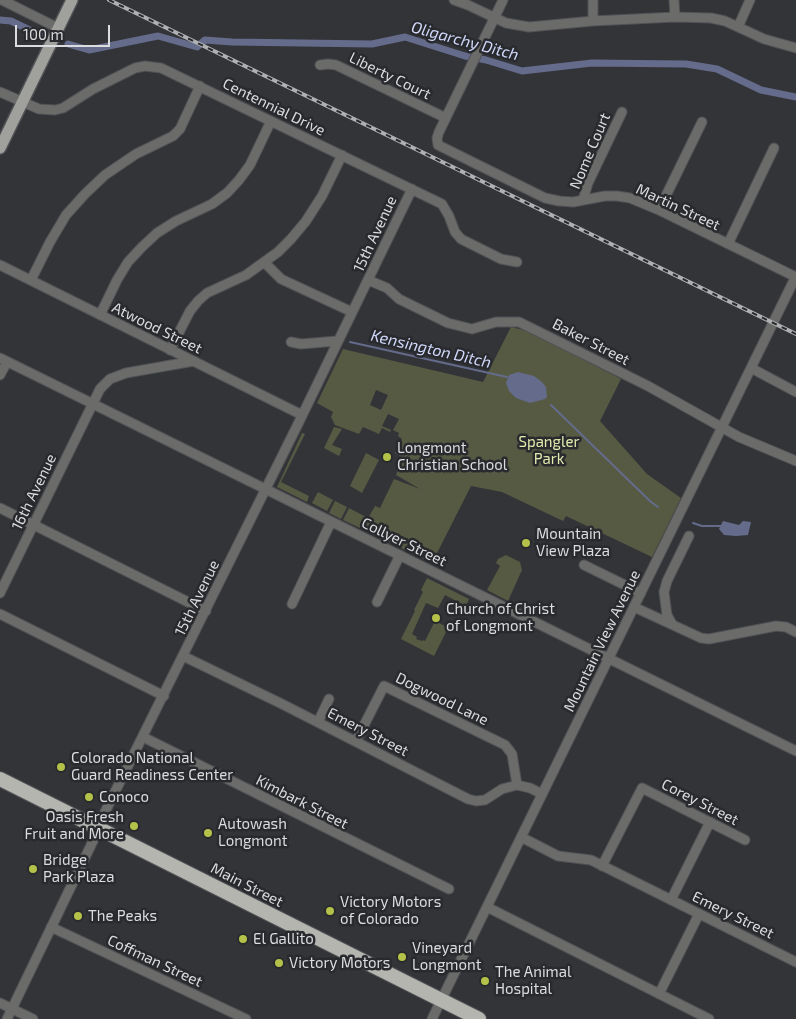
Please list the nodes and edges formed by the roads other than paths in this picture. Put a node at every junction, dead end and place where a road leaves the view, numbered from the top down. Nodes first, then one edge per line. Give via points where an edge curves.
1 (2, 0) edge
2 (72, 0) edge
3 (454, 0) edge
4 (503, 0) edge
5 (593, 0) edge
6 (674, 0) edge
7 (750, 0) edge
8 (675, 17) junction
9 (495, 18) junction
10 (594, 21) junction
11 (738, 27) junction
12 (58, 28) junction
13 (796, 48) edge
14 (320, 65) dead end
15 (200, 86) junction
16 (0, 92) edge
17 (22, 102) junction
18 (622, 112) dead end
19 (446, 118) junction
20 (271, 121) junction
21 (702, 122) dead end
22 (0, 148) edge
23 (774, 148) dead end
24 (342, 155) junction
25 (412, 188) junction
26 (583, 200) junction
27 (659, 210) junction
28 (728, 244) junction
29 (264, 262) junction
30 (517, 262) dead end
31 (0, 265) edge
32 (796, 277) edge
33 (30, 280) junction
34 (368, 280) junction
35 (352, 312) junction
36 (100, 315) junction
37 (291, 342) dead end
38 (337, 342) junction
39 (170, 350) junction
40 (3, 360) edge
41 (194, 361) junction
42 (751, 368) junction
43 (0, 375) edge
44 (796, 392) edge
45 (92, 403) junction
46 (302, 415) junction
47 (722, 426) junction
48 (796, 461) edge
49 (265, 489) junction
50 (0, 508) edge
51 (331, 522) junction
52 (34, 525) junction
53 (689, 536) dead end
54 (400, 555) junction
55 (584, 565) dead end
56 (0, 592) edge
57 (641, 593) junction
58 (377, 602) dead end
59 (292, 604) dead end
60 (634, 607) junction
61 (206, 611) junction
62 (0, 614) edge
63 (672, 625) junction
64 (796, 632) edge
65 (184, 656) junction
66 (608, 658) junction
67 (164, 696) junction
68 (329, 699) dead end
69 (318, 722) junction
70 (143, 737) junction
71 (356, 741) junction
72 (796, 751) edge
73 (0, 779) edge
74 (517, 785) junction
75 (542, 794) junction
76 (710, 822) junction
77 (98, 828) junction
78 (521, 837) junction
79 (745, 840) dead end
80 (602, 866) junction
81 (449, 890) dead end
82 (671, 900) junction
83 (487, 908) junction
84 (699, 914) junction
85 (51, 927) junction
86 (796, 962) edge
87 (659, 994) junction
88 (441, 1000) junction
89 (0, 1003) edge
90 (12, 1008) junction
91 (7, 1019) edge
92 (33, 1019) edge
93 (246, 1019) edge
94 (432, 1019) edge
95 (479, 1019) edge
96 (709, 1019) edge

1 - 12 street
2 - 12 main road
3 - 9 street
4 - 9 street
5 - 10 street
6 - 8 street
7 - 11 street
8 - 10 street
8 - 11 street via 711,18
9 - 10 street via 529,27
9 - 19 street
11 - 13 street
12 - 17 main road
14 - 19 street, Liberty Court via 336,65
15 - 17 street, Centennial Drive via 161,68 145,66 114,78 59,109 48,111
15 - 20 street, Centennial Drive
15 - 33 street via 187,117 173,136 136,154 105,175 66,215
16 - 17 street, Centennial Drive
17 - 22 main road
18 - 26 street, Nome Court
19 - 26 street, Martin Street via 437,138 438,146 545,198 559,202
20 - 24 street, Centennial Drive
20 - 36 street via 250,165 239,180 212,204 176,221 142,247 128,262
21 - 27 street
23 - 28 street
24 - 25 street, Centennial Drive
24 - 29 street via 306,221
25 - 30 street, Centennial Drive via 442,204 461,239 501,259
25 - 34 street, 15th Avenue
26 - 27 street, Martin Street via 617,196
27 - 28 street, Martin Street
28 - 32 street, Martin Street
29 - 35 street via 281,279
29 - 39 street via 198,301
31 - 33 street, Atwood Street
32 - 42 street, Mountain View Avenue
33 - 36 street, Atwood Street
34 - 35 street, 15th Avenue
34 - 47 street, Baker Street via 448,324 472,329 496,322 519,322
35 - 38 street, 15th Avenue
36 - 39 street, Atwood Street
37 - 38 street
38 - 46 street, 15th Avenue
39 - 41 street, Atwood Street
40 - 43 street
40 - 45 street, Collyer Street
41 - 45 street, 16th Avenue via 115,376 105,383
41 - 46 street, Atwood Street
42 - 44 street
42 - 47 street, Mountain View Avenue
45 - 49 street, Collyer Street
45 - 52 street, 16th Avenue
46 - 49 street, 15th Avenue
47 - 48 street, Baker Street
47 - 57 street, Mountain View Avenue
49 - 51 street, Collyer Street
49 - 61 street, 15th Avenue
50 - 52 street
51 - 54 street, Collyer Street
51 - 59 street
52 - 56 street, 16th Avenue
52 - 61 street
53 - 63 street via 664,592 667,615
54 - 58 street
54 - 66 street, Collyer Street
55 - 57 street
57 - 60 street, Mountain View Avenue
60 - 63 street
60 - 66 street, Mountain View Avenue
61 - 65 street, 15th Avenue
62 - 67 street
63 - 64 street via 709,639 776,626
65 - 67 street, 15th Avenue
65 - 69 street, Emery Street
66 - 72 street, Collyer Street
66 - 75 street, Mountain View Avenue
67 - 70 street, 15th Avenue
68 - 69 street
69 - 71 street, Emery Street
70 - 77 street, 15th Avenue
70 - 81 street, Kimbark Street
71 - 74 street, Emery Street via 468,799 485,800 502,789
71 - 74 street, Dogwood Lane via 384,686 505,745 512,754
73 - 77 highway, Main Street
74 - 75 street
75 - 78 street, Mountain View Avenue
76 - 79 street, Corey Street
76 - 80 street, Corey Street via 642,788
76 - 82 street
77 - 85 street, 15th Avenue
77 - 88 highway, Main Street
78 - 80 street, Emery Street via 558,856 591,860
78 - 83 street, Mountain View Avenue
80 - 82 street, Emery Street
82 - 84 street, Emery Street
83 - 87 street
83 - 88 street, Mountain View Avenue
84 - 86 street, Emery Street
84 - 87 street
85 - 90 street, 15th Avenue
85 - 93 street, Coffman Street
87 - 96 street
88 - 94 street, Mountain View Avenue
88 - 95 highway, Main Street
89 - 90 street
90 - 91 street, 15th Avenue
90 - 92 street

